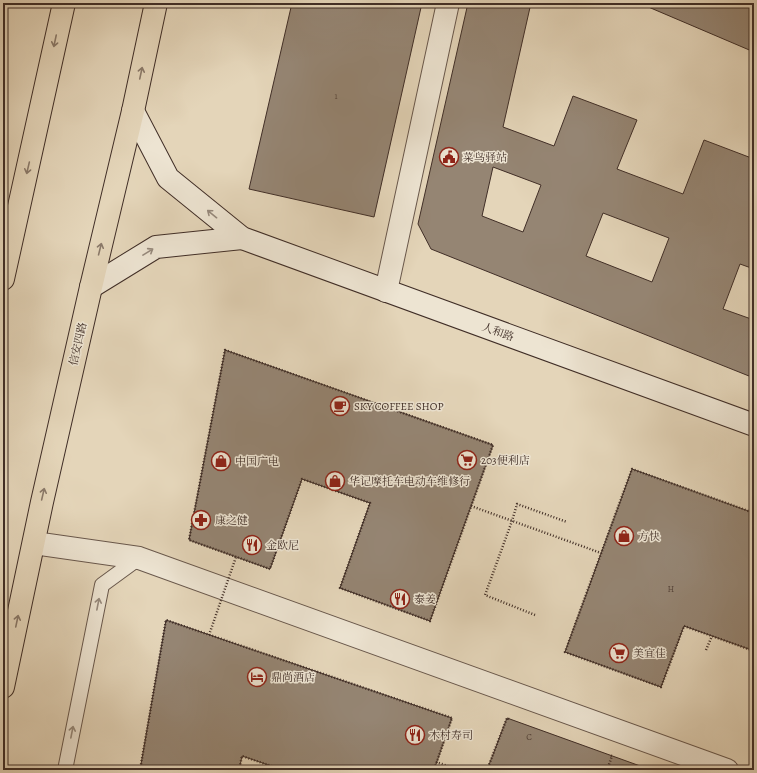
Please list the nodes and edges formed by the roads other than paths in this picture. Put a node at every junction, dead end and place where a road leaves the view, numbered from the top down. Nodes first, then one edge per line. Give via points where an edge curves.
1 (64, 3) edge
2 (156, 3) edge
3 (448, 3) edge
4 (133, 111) junction
5 (242, 238) junction
6 (3, 280) edge
7 (91, 287) junction
8 (386, 291) junction
9 (754, 425) edge
10 (34, 543) junction
11 (139, 558) junction
12 (3, 687) edge
13 (65, 770) edge
14 (727, 770) edge

1 -> 6 main road
4 -> 2 main road, 信安四路
3 - 8 street
5 -> 4 street via 168,178
7 -> 4 main road, 信安四路
7 -> 5 street via 156,247
5 - 8 street, 人和路
10 -> 7 main road, 信安四路
8 - 9 street, 人和路
10 - 11 street
12 -> 10 main road, 信安四路
13 -> 11 lane via 102,585
11 - 14 street

